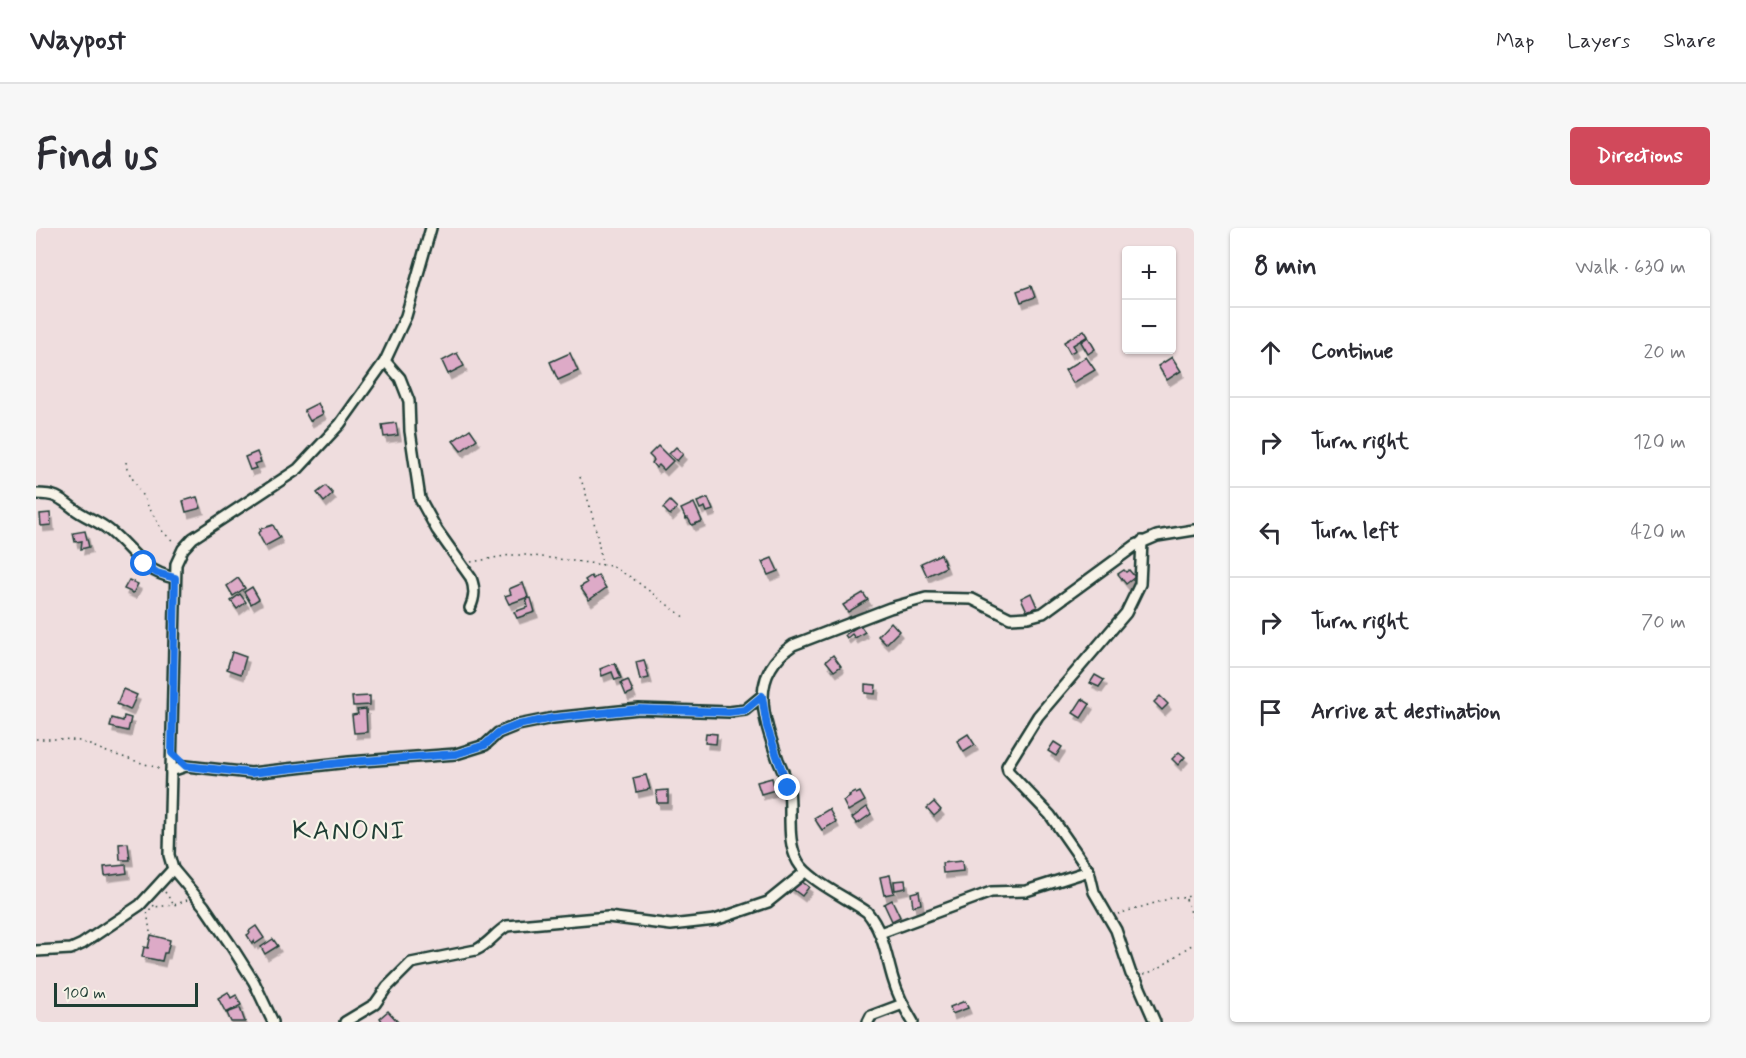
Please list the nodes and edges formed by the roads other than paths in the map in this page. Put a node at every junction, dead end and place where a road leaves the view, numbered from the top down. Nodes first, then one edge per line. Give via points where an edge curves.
1 (431, 228) edge
2 (385, 361) junction
3 (36, 494) edge
4 (1194, 530) edge
5 (1142, 541) junction
6 (175, 578) junction
7 (470, 608) dead end
8 (762, 696) junction
9 (172, 753) junction
10 (186, 766) junction
11 (171, 771) junction
12 (172, 870) junction
13 (1089, 871) junction
14 (805, 872) junction
15 (880, 933) junction
16 (36, 951) edge
17 (903, 1004) junction
18 (273, 1022) edge
19 (345, 1022) edge
20 (868, 1022) edge
21 (913, 1022) edge
22 (1155, 1022) edge

1 - 2 street via 406,316
2 - 6 street via 340,424 298,469 193,537 176,564
2 - 7 street via 400,378 409,401 420,499 471,578 475,598
3 - 6 street via 64,500 106,527 144,564
4 - 5 street
5 - 8 street via 1043,613 1010,618 972,598 926,598 793,645 780,654
5 - 13 street via 1140,584 1126,613 1038,716 1007,766 1050,815
6 - 9 street
8 - 10 street via 745,710 729,712 646,708 553,718 518,725 498,733 485,745 456,754 251,773
8 - 14 street via 767,727 788,788 792,849
9 - 10 street
9 - 11 street
10 - 11 street
11 - 12 street
12 - 16 street via 140,905 82,944 71,949
12 - 18 street via 230,944
13 - 15 street via 1026,891 991,892
13 - 22 street via 1094,892 1109,916
14 - 15 street via 867,912
14 - 19 street via 768,902 715,920 671,925 608,917 507,926 476,950 411,963 375,1004
15 - 17 street
17 - 20 street via 871,1016
17 - 21 street

